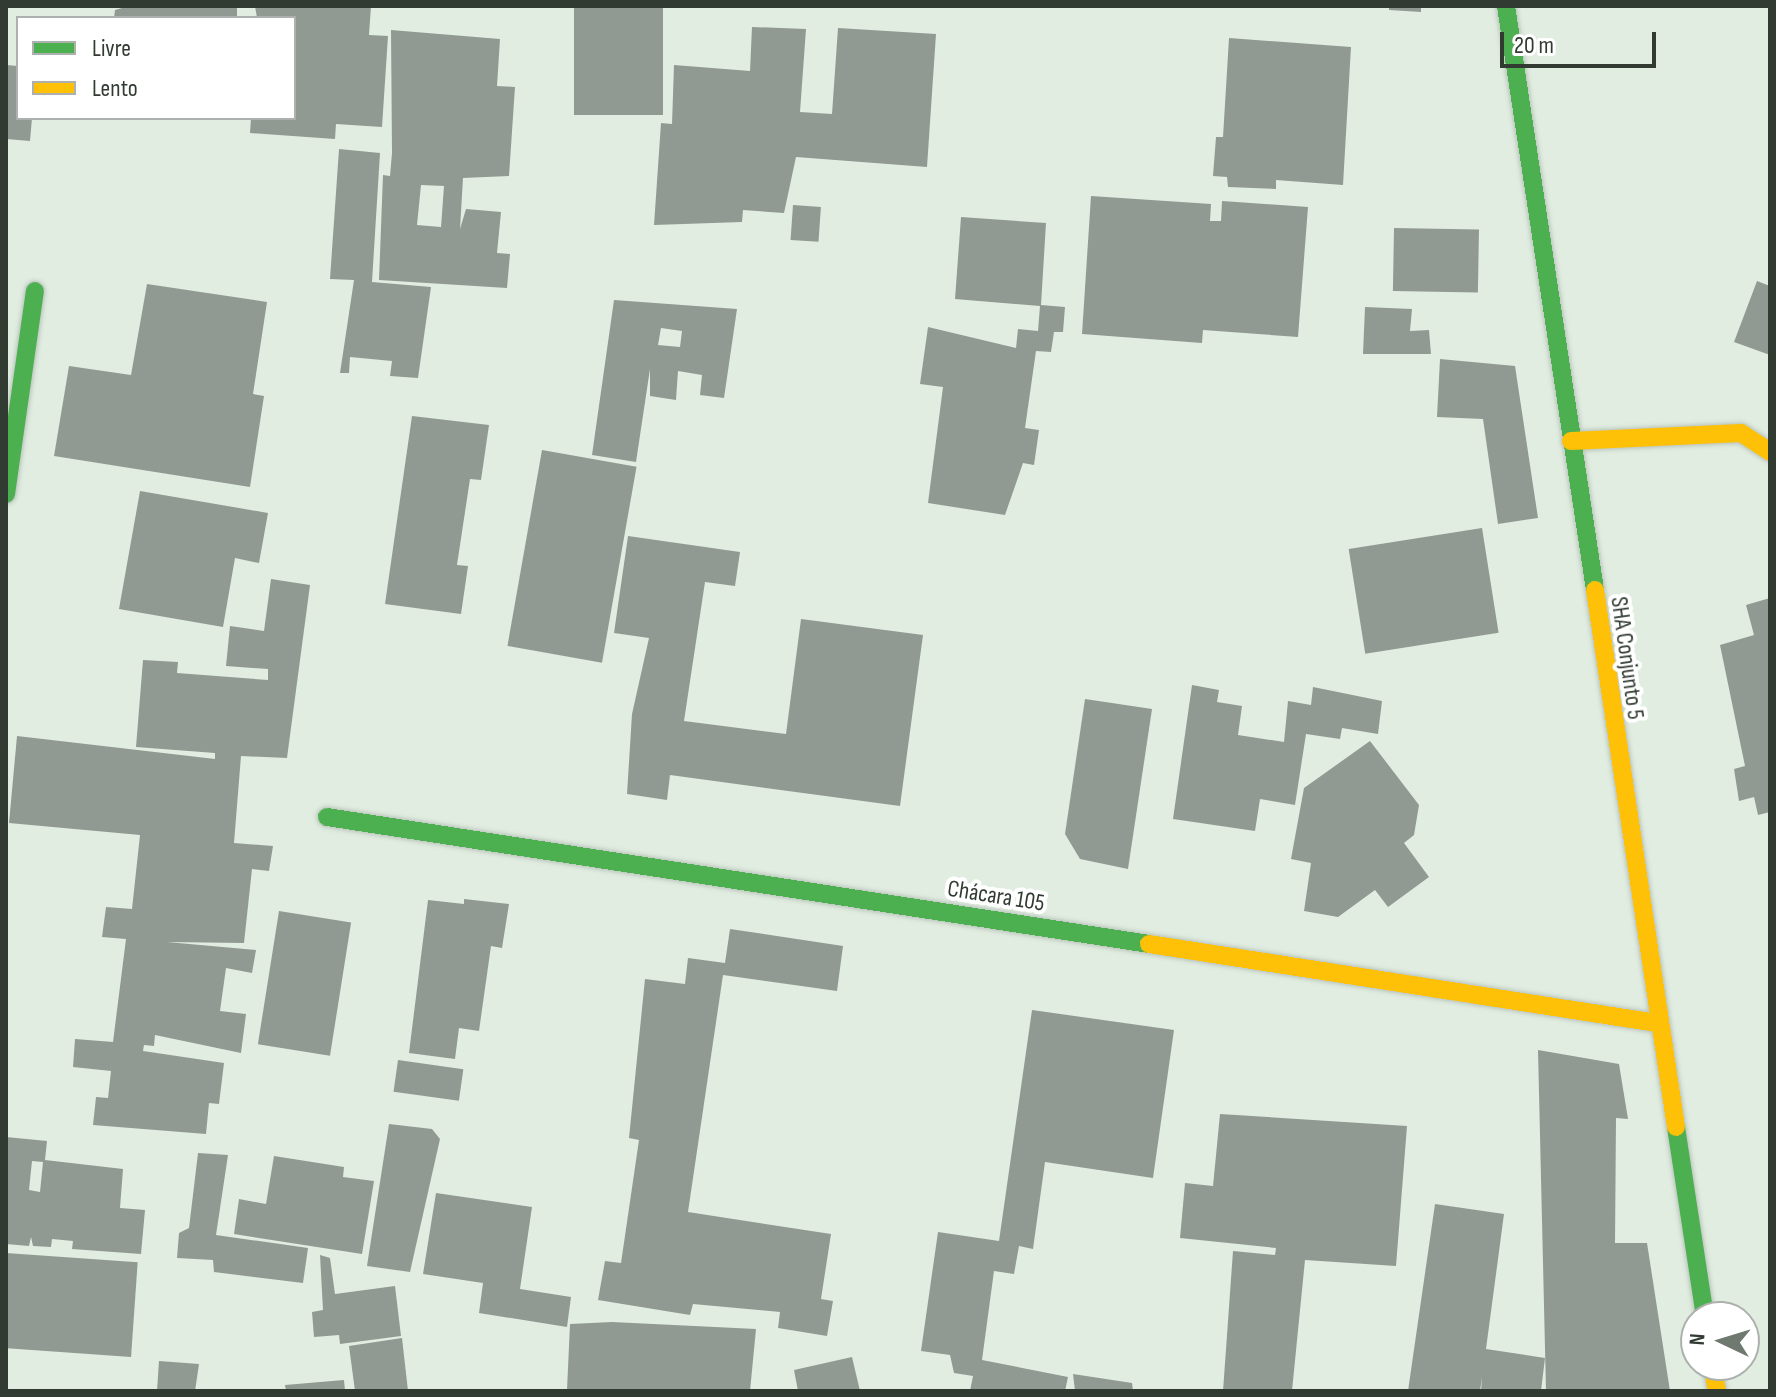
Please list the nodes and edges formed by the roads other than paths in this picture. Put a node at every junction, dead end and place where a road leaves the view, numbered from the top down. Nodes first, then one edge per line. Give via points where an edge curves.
1 (1506, 6) edge
2 (35, 291) dead end
3 (1571, 441) junction
4 (1770, 452) edge
5 (6, 494) edge
6 (327, 817) dead end
7 (1657, 1023) junction
8 (1702, 1301) edge

1 - 3 street, SHA Conjunto 5
2 - 5 street
3 - 4 street via 1741,433
3 - 7 street, SHA Conjunto 5
6 - 7 street, Chácara 105
7 - 8 street, SHA Conjunto 5

